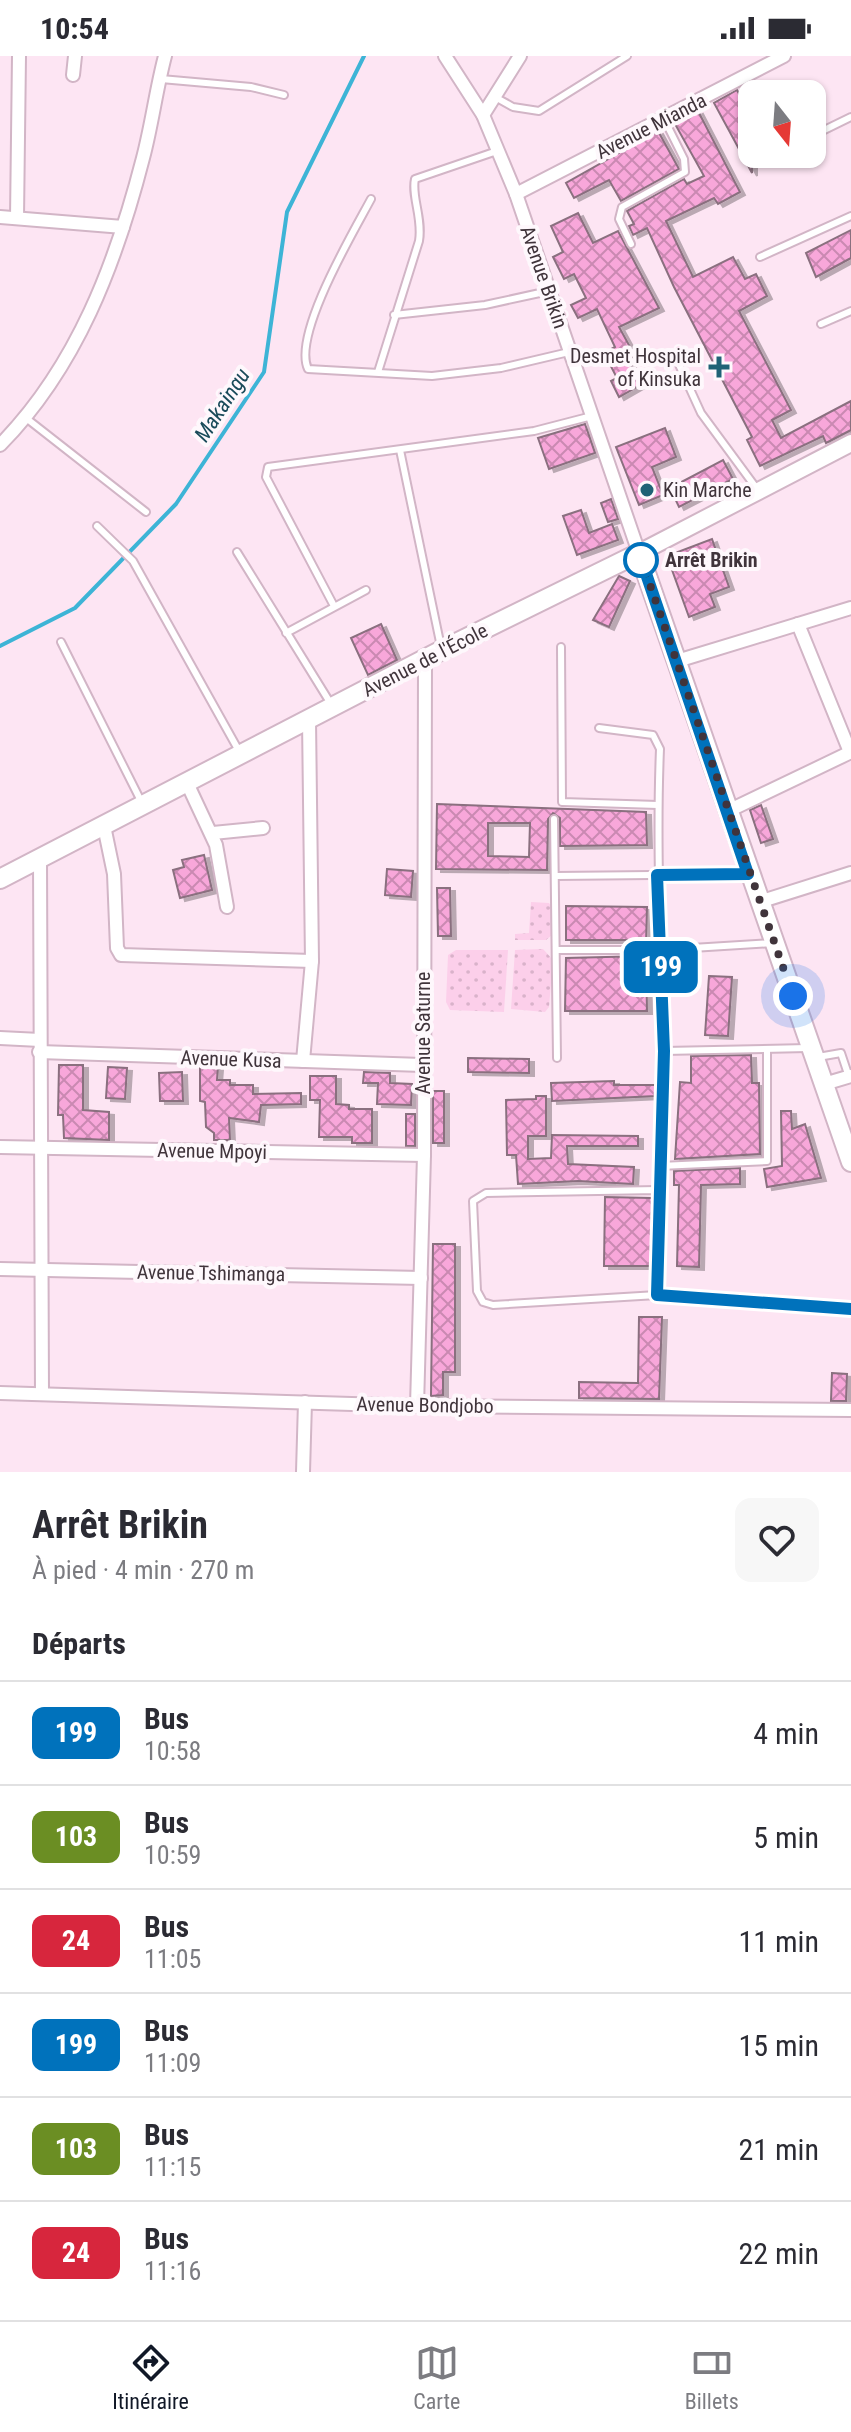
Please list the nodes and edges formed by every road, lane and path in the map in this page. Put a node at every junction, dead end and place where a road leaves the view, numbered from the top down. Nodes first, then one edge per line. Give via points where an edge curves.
1 (19, 56) edge
2 (75, 56) edge
3 (165, 56) edge
4 (445, 56) edge
5 (520, 56) edge
6 (627, 56) edge
7 (784, 56) edge
8 (73, 75) dead end
9 (159, 79) junction
10 (284, 95) dead end
11 (495, 97) junction
12 (483, 115) junction
13 (851, 117) edge
14 (664, 119) junction
15 (826, 129) edge
16 (499, 151) junction
17 (516, 194) junction
18 (371, 199) dead end
19 (851, 216) edge
20 (0, 217) edge
21 (17, 218) junction
22 (123, 227) junction
23 (631, 244) dead end
24 (760, 257) dead end
25 (549, 291) junction
26 (851, 311) edge
27 (394, 315) junction
28 (821, 324) dead end
29 (569, 352) junction
30 (675, 356) dead end
31 (378, 372) junction
32 (592, 416) junction
33 (26, 418) junction
34 (851, 443) edge
35 (0, 445) edge
36 (400, 450) junction
37 (758, 491) junction
38 (146, 512) dead end
39 (97, 526) dead end
40 (237, 552) dead end
41 (639, 553) junction
42 (366, 590) dead end
43 (334, 606) junction
44 (851, 608) edge
45 (798, 624) junction
46 (286, 633) junction
47 (61, 642) dead end
48 (561, 647) dead end
49 (442, 650) junction
50 (425, 660) junction
51 (677, 661) junction
52 (333, 707) junction
53 (309, 720) junction
54 (599, 728) dead end
55 (851, 752) edge
56 (241, 754) junction
57 (187, 783) junction
58 (658, 805) junction
59 (143, 806) junction
60 (728, 811) junction
61 (554, 819) dead end
62 (104, 826) junction
63 (263, 828) dead end
64 (213, 833) junction
65 (40, 859) junction
66 (851, 873) edge
67 (748, 874) junction
68 (2, 875) edge
69 (657, 875) junction
70 (556, 876) junction
71 (759, 902) junction
72 (227, 907) dead end
73 (774, 943) junction
74 (556, 950) junction
75 (660, 950) junction
76 (312, 961) junction
77 (0, 1038) edge
78 (39, 1046) junction
79 (767, 1049) junction
80 (664, 1051) junction
81 (813, 1053) junction
82 (557, 1058) dead end
83 (303, 1061) junction
84 (422, 1065) junction
85 (850, 1076) edge
86 (824, 1084) junction
87 (0, 1147) edge
88 (39, 1148) junction
89 (424, 1155) junction
90 (851, 1162) edge
91 (660, 1166) junction
92 (658, 1190) junction
93 (0, 1269) edge
94 (39, 1269) junction
95 (421, 1278) junction
96 (657, 1295) junction
97 (851, 1309) edge
98 (0, 1393) edge
99 (42, 1394) junction
100 (305, 1402) junction
101 (417, 1406) junction
102 (851, 1410) edge
103 (303, 1472) edge

1 - 21 street
2 - 8 street
3 - 9 street
4 - 12 street, Avenue Brikin
5 - 11 street
6 - 11 lane via 539,111 513,107
7 - 14 street, Avenue Mianda
9 - 10 lane
9 - 22 street
11 - 12 street
12 - 16 street, Avenue Brikin
13 - 15 lane
14 - 17 street, Avenue Mianda
14 - 23 lane via 685,172 622,207 619,219
16 - 17 street, Avenue Brikin
16 - 27 lane via 415,179 421,225
17 - 25 street, Avenue Brikin
18 - 31 lane via 322,295 305,362 311,370
19 - 24 lane
20 - 21 street
21 - 22 street
22 - 33 street via 97,302
25 - 27 lane via 485,305
25 - 29 street, Avenue Brikin
26 - 28 lane
27 - 31 lane
29 - 31 lane via 466,374
29 - 32 street, Avenue Brikin
30 - 37 lane via 701,413
32 - 36 lane via 534,431
32 - 41 street, Avenue Brikin
33 - 35 street
33 - 38 lane
34 - 37 street, Avenue de l'École
36 - 43 lane via 265,469
36 - 49 lane
37 - 41 street, Avenue de l'École
39 - 56 lane via 133,561
40 - 46 lane
41 - 49 main road, Avenue de l'École
41 - 51 main road
42 - 43 lane
43 - 46 lane
44 - 45 street
45 - 51 street
45 - 55 street
46 - 52 lane
47 - 59 lane
48 - 58 lane via 562,802
49 - 50 main road, Avenue de l'École
50 - 52 main road, Avenue de l'École
50 - 84 street, Avenue Saturne
51 - 60 main road
52 - 53 main road, Avenue de l'École
53 - 56 main road, Avenue de l'École
53 - 76 street
54 - 58 lane via 644,732 658,740
55 - 60 street
56 - 57 main road, Avenue de l'École
57 - 59 main road, Avenue de l'École
57 - 64 street
58 - 69 lane
59 - 62 main road, Avenue de l'École
60 - 67 main road
61 - 70 lane
62 - 65 main road, Avenue de l'École
62 - 76 street via 121,955
63 - 64 street
64 - 72 street
65 - 68 main road, Avenue de l'École
65 - 78 street
66 - 71 street
67 - 69 lane
67 - 71 main road
69 - 70 lane
69 - 75 lane
70 - 74 lane
71 - 73 main road
73 - 75 lane
73 - 81 main road
74 - 75 lane
74 - 82 lane
75 - 80 lane
76 - 83 street
77 - 78 street, Avenue Kusa
78 - 83 street, Avenue Kusa
78 - 88 street
79 - 80 lane
79 - 81 lane
79 - 91 lane via 767,1161
80 - 91 lane
81 - 85 lane via 841,1053
81 - 86 main road
83 - 84 street, Avenue Kusa
84 - 89 street, Avenue Saturne
85 - 86 street
86 - 90 main road
87 - 88 street, Avenue Mpoyi
88 - 89 street, Avenue Mpoyi
88 - 94 street
89 - 95 street, Avenue Saturne
91 - 92 lane
92 - 96 lane
92 - 96 lane via 486,1193 477,1196 472,1210 477,1291 483,1302
93 - 94 street, Avenue Tshimanga
94 - 95 street, Avenue Tshimanga
94 - 99 street
95 - 101 street, Avenue Saturne
96 - 97 lane
98 - 99 street, Avenue Bondjobo
99 - 100 street, Avenue Bondjobo
100 - 101 street, Avenue Bondjobo
100 - 103 street
101 - 102 street, Avenue Bondjobo

